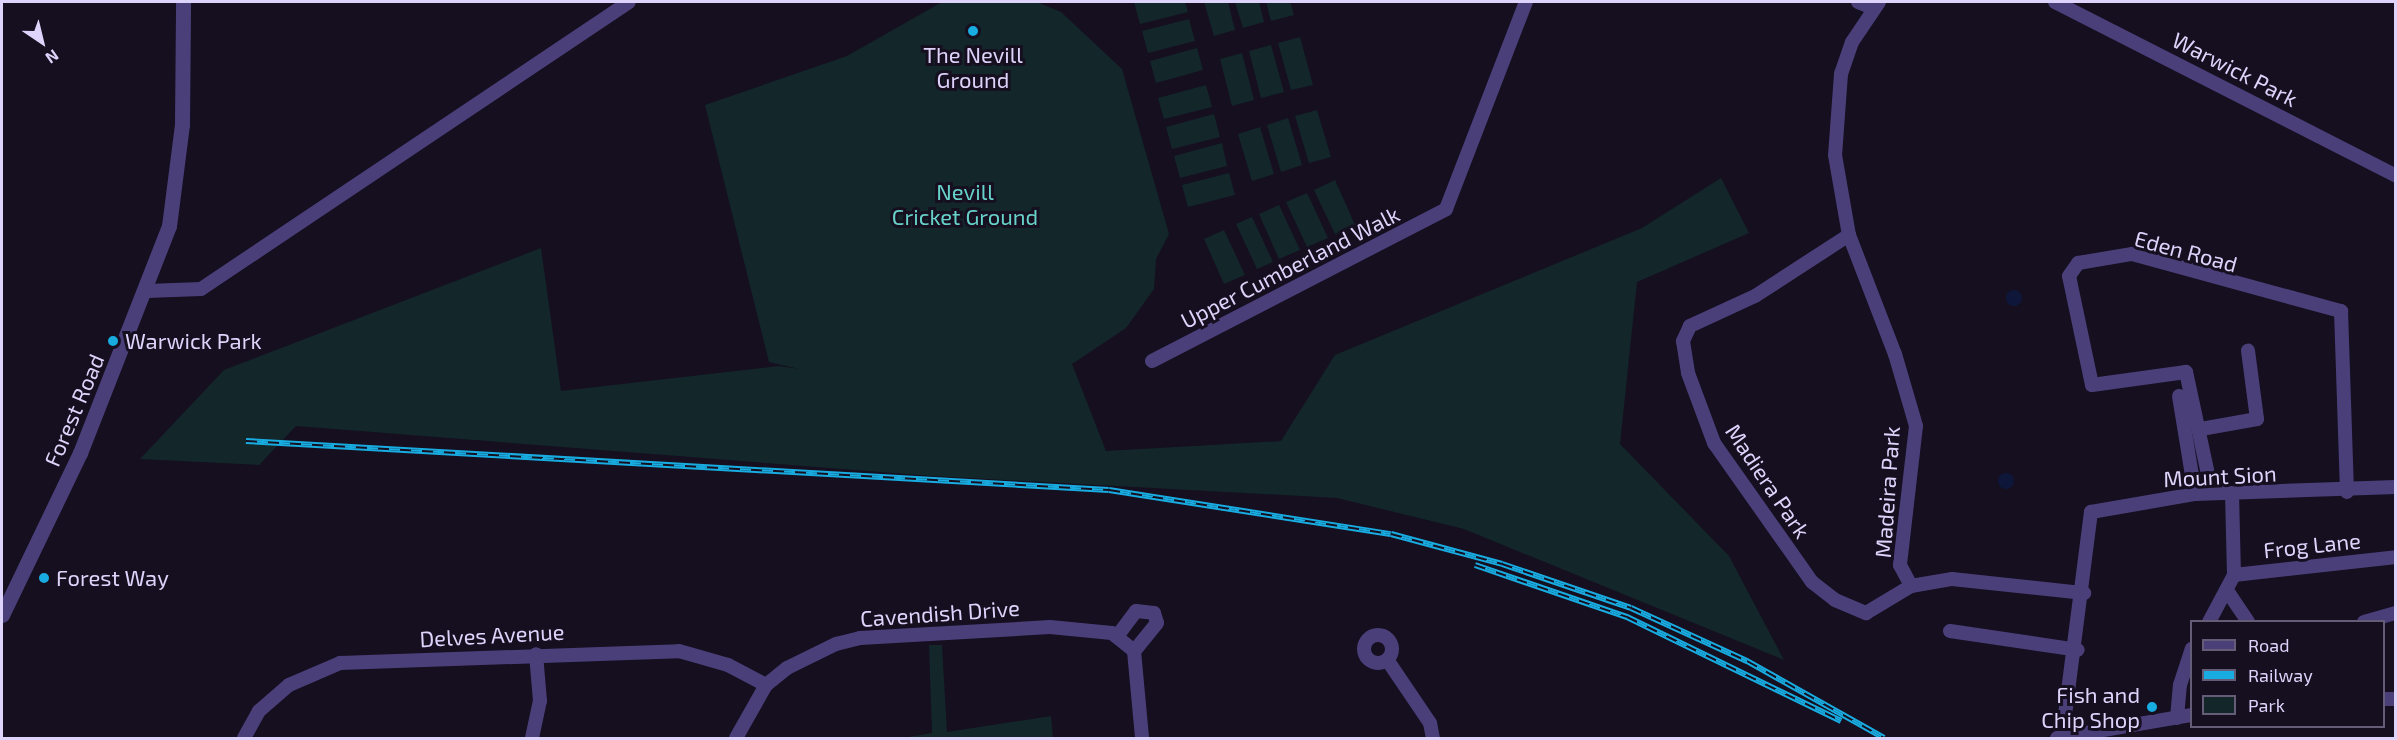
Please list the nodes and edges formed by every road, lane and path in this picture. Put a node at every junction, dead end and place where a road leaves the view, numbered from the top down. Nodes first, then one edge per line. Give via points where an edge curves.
1 (183, 2) edge
2 (629, 2) edge
3 (1526, 2) edge
4 (1858, 2) edge
5 (2055, 2) edge
6 (1876, 5) edge
7 (2396, 176) edge
8 (1849, 235) junction
9 (147, 291) junction
10 (2248, 351) dead end
11 (1152, 361) dead end
12 (2179, 396) dead end
13 (2201, 429) junction
14 (2396, 487) edge
15 (2347, 492) junction
16 (2212, 493) junction
17 (2195, 494) junction
18 (2232, 494) junction
19 (2396, 556) edge
20 (2234, 575) junction
21 (1911, 586) junction
22 (2084, 592) junction
23 (2228, 592) junction
24 (2396, 613) edge
25 (2, 615) edge
26 (2210, 620) edge
27 (2247, 620) edge
28 (2368, 620) edge
29 (1950, 631) dead end
30 (1118, 635) junction
31 (1134, 651) junction
32 (2078, 651) junction
33 (536, 654) junction
34 (2190, 655) edge
35 (1388, 661) dead end
36 (766, 686) junction
37 (2190, 716) edge
38 (2177, 718) junction
39 (2060, 737) edge
40 (244, 738) edge
41 (532, 738) edge
42 (736, 738) edge
43 (1142, 738) edge
44 (1433, 738) edge

1 - 9 street, Forest Road via 182,125 169,226
2 - 9 street via 201,289
3 - 11 street, Upper Cumberland Walk via 1446,209
4 - 6 street
5 - 7 street, Warwick Park
6 - 8 street, Madeira Park via 1841,74 1835,155
8 - 21 street, Madeira Park via 1895,354 1916,426 1900,565
8 - 21 street, Madiera Park via 1755,296 1690,326 1683,341 1688,373 1714,443 1812,582 1835,600 1866,613
9 - 25 street, Forest Road via 80,453
10 - 13 street via 2258,419
12 - 17 street
13 - 15 street, Eden Road via 2186,372 2092,385 2072,269 2100,256 2132,254 2341,311
13 - 16 street, Eden Road
14 - 15 street, Mount Sion
15 - 18 street, Mount Sion
16 - 17 street, Mount Sion
16 - 18 street, Mount Sion
17 - 22 street, Mount Sion via 2091,512
18 - 20 street
19 - 20 street, Frog Lane
20 - 23 street
21 - 22 street, Madeira Park via 1952,579
22 - 32 street, Mount Sion
23 - 26 street
23 - 27 street
24 - 28 street
29 - 32 street
30 - 31 street
30 - 31 street via 1136,611 1154,613 1157,623
30 - 36 street, Cavendish Drive via 1050,627 860,638 809,656
31 - 43 street
32 - 39 street, Mount Sion
33 - 36 street, Delves Avenue via 679,651 728,665
33 - 40 street, Delves Avenue via 340,663 289,685 259,711
33 - 41 street via 540,701
34 - 38 street via 2180,685
35 - 44 street via 1430,723
36 - 42 street, Cavendish Drive
37 - 38 street
38 - 39 street

